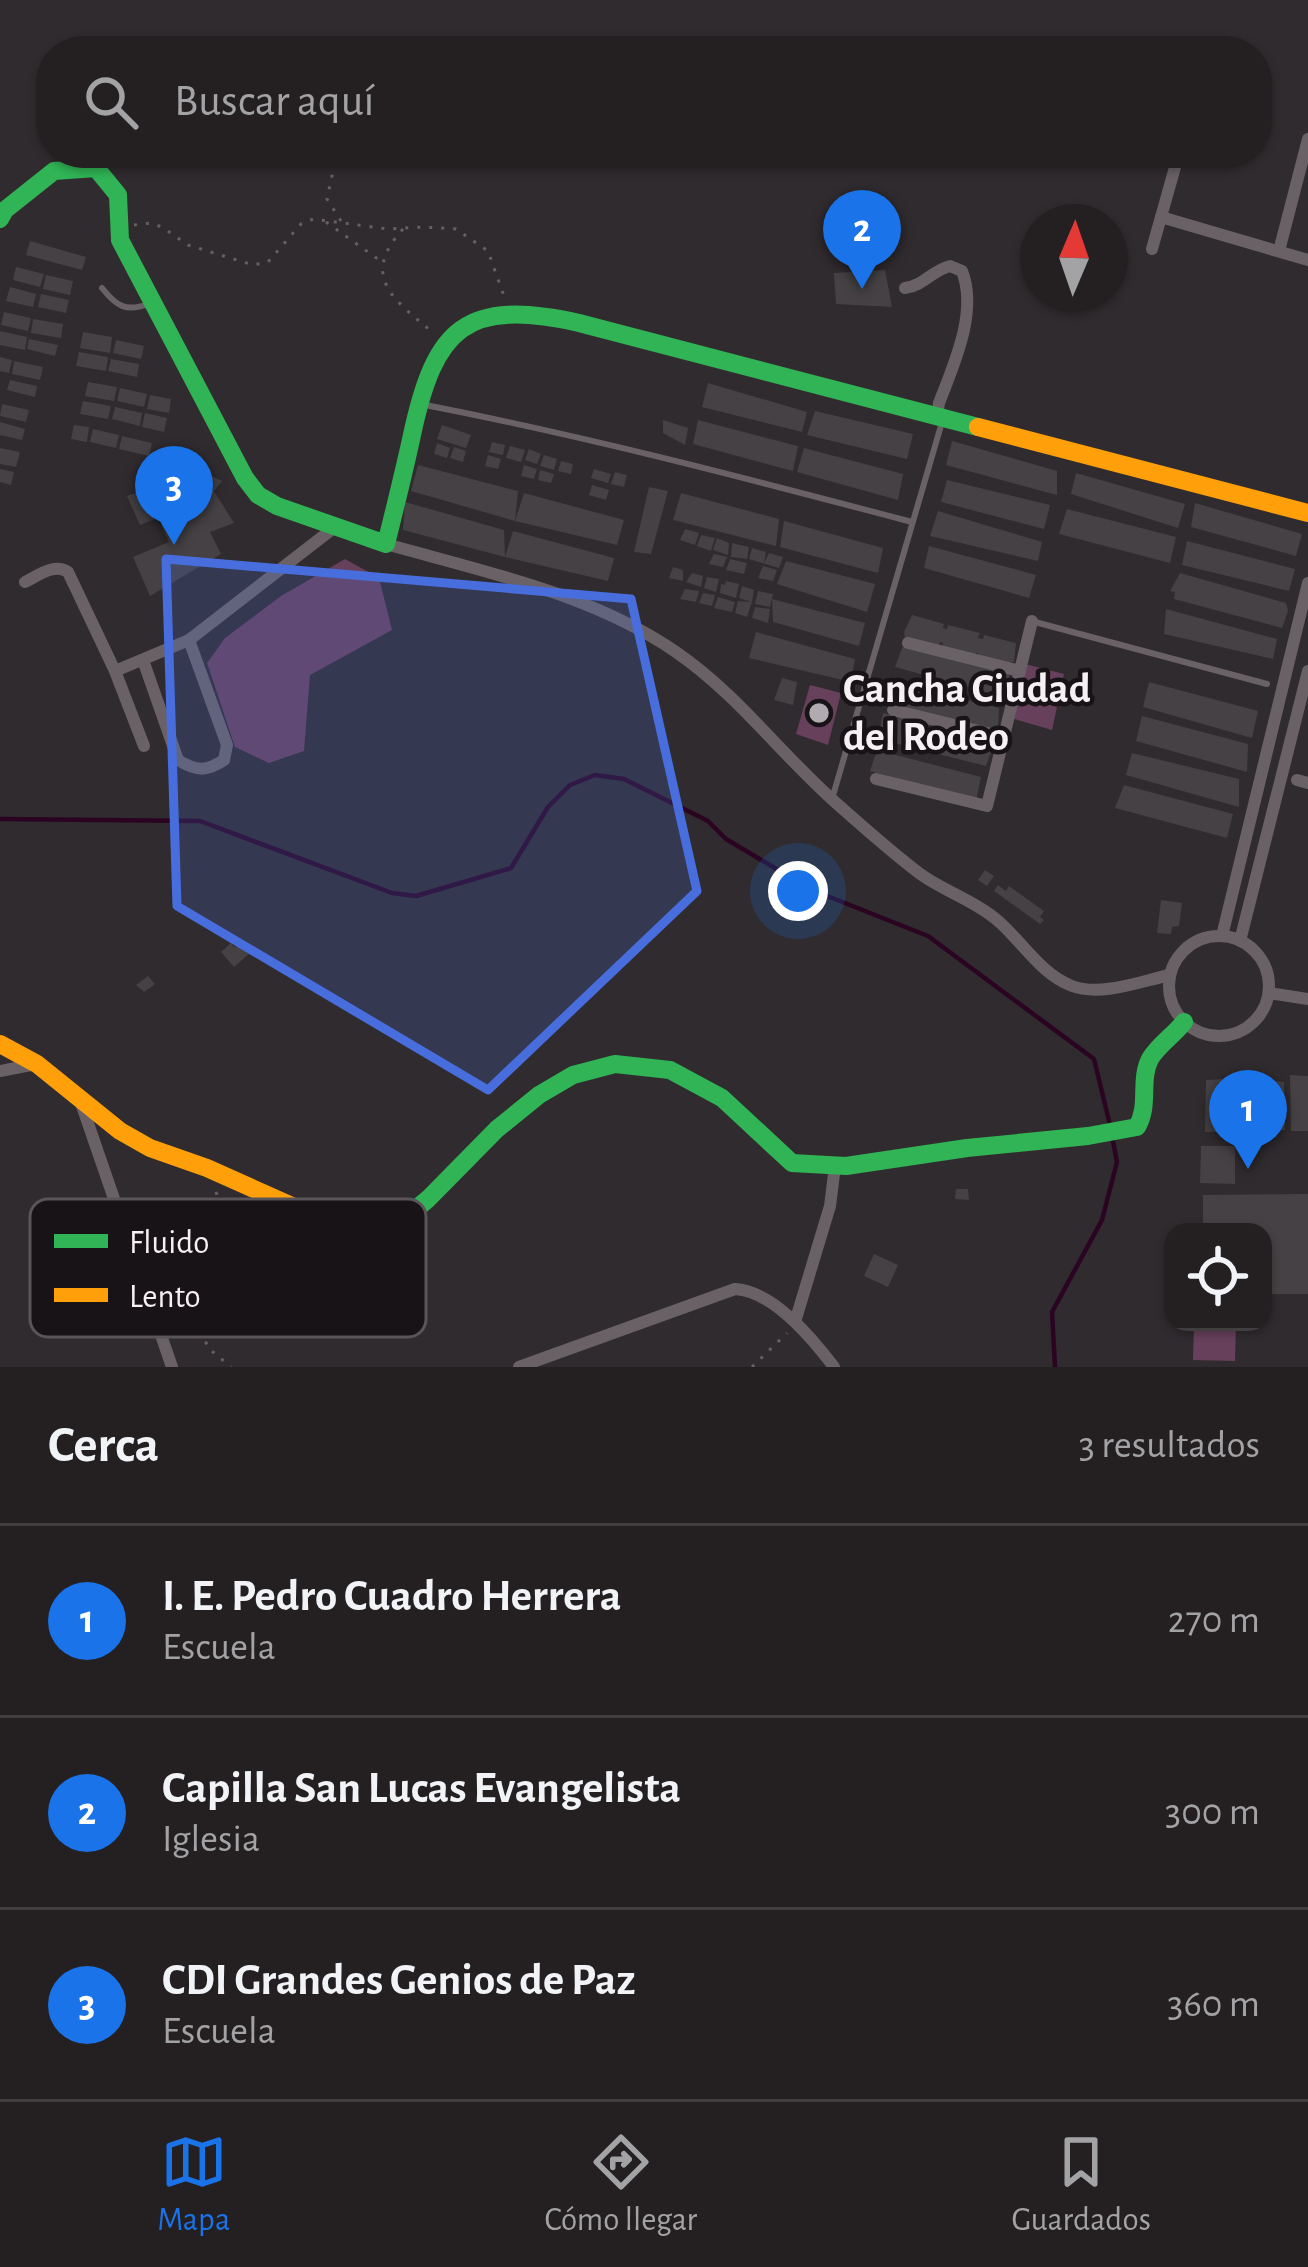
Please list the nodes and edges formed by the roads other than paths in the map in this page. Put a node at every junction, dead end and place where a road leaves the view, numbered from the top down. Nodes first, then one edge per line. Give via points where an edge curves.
1 (1308, 139) edge
2 (1175, 168) edge
3 (1161, 217) junction
4 (0, 219) edge
5 (1152, 250) dead end
6 (1279, 251) junction
7 (1308, 260) edge
8 (102, 288) dead end
9 (905, 288) dead end
10 (153, 302) junction
11 (419, 404) junction
12 (943, 418) junction
13 (1308, 513) edge
14 (912, 522) junction
15 (335, 527) junction
16 (386, 544) junction
17 (25, 582) dead end
18 (1308, 584) edge
19 (1032, 621) joint
20 (189, 640) junction
21 (908, 643) dead end
22 (143, 659) junction
23 (1020, 670) junction
24 (1308, 670) edge
25 (115, 671) junction
26 (1267, 684) dead end
27 (893, 710) dead end
28 (1004, 737) junction
29 (144, 746) dead end
30 (876, 779) dead end
31 (832, 799) junction
32 (1222, 935) junction
33 (1240, 940) junction
34 (1170, 974) junction
35 (1269, 993) junction
36 (1308, 999) edge
37 (1184, 1022) junction
38 (0, 1044) edge
39 (37, 1064) junction
40 (0, 1071) edge
41 (79, 1096) junction
42 (835, 1166) junction
43 (114, 1199) edge
44 (277, 1199) edge
45 (426, 1201) edge
46 (795, 1322) junction
47 (162, 1337) edge
48 (172, 1367) edge
49 (519, 1367) edge
50 (834, 1367) edge

1 - 6 street
2 - 3 street
3 - 5 street
3 - 6 street
4 - 10 street via 55,171 95,168 118,195 121,240
6 - 7 street
8 - 10 lane via 122,308
9 - 12 street via 950,266 966,281 962,331 938,410
10 - 15 street via 245,478 277,506
11 - 12 street via 444,343 485,319 511,315 621,333
11 - 14 lane
11 - 16 street
12 - 13 street
12 - 14 lane
14 - 31 lane
15 - 16 street
15 - 20 street
16 - 31 street via 544,590 674,650 720,685
17 - 25 street via 53,568 68,572
18 - 32 street
19 - 23 street
19 - 26 lane
20 - 22 street
20 - 22 street via 227,745 211,769 178,760
21 - 23 street
22 - 25 street
23 - 28 street
24 - 33 street
25 - 29 street
27 - 28 street
28 - 30 street via 986,806
31 - 34 street via 921,874 1000,922 1053,977 1102,989
32 - 33 street
32 - 34 street via 1190,946
33 - 35 street via 1263,962
34 - 37 street
35 - 36 street
35 - 37 street via 1252,1024 1235,1033 1217,1036
37 - 42 street via 1150,1060 1137,1127
38 - 39 street
39 - 40 street
39 - 41 street
41 - 43 street
41 - 44 street via 150,1148
42 - 45 street via 792,1163 722,1098 670,1070 615,1064 539,1095
42 - 46 street
46 - 49 street via 735,1289
46 - 50 street
47 - 48 street

